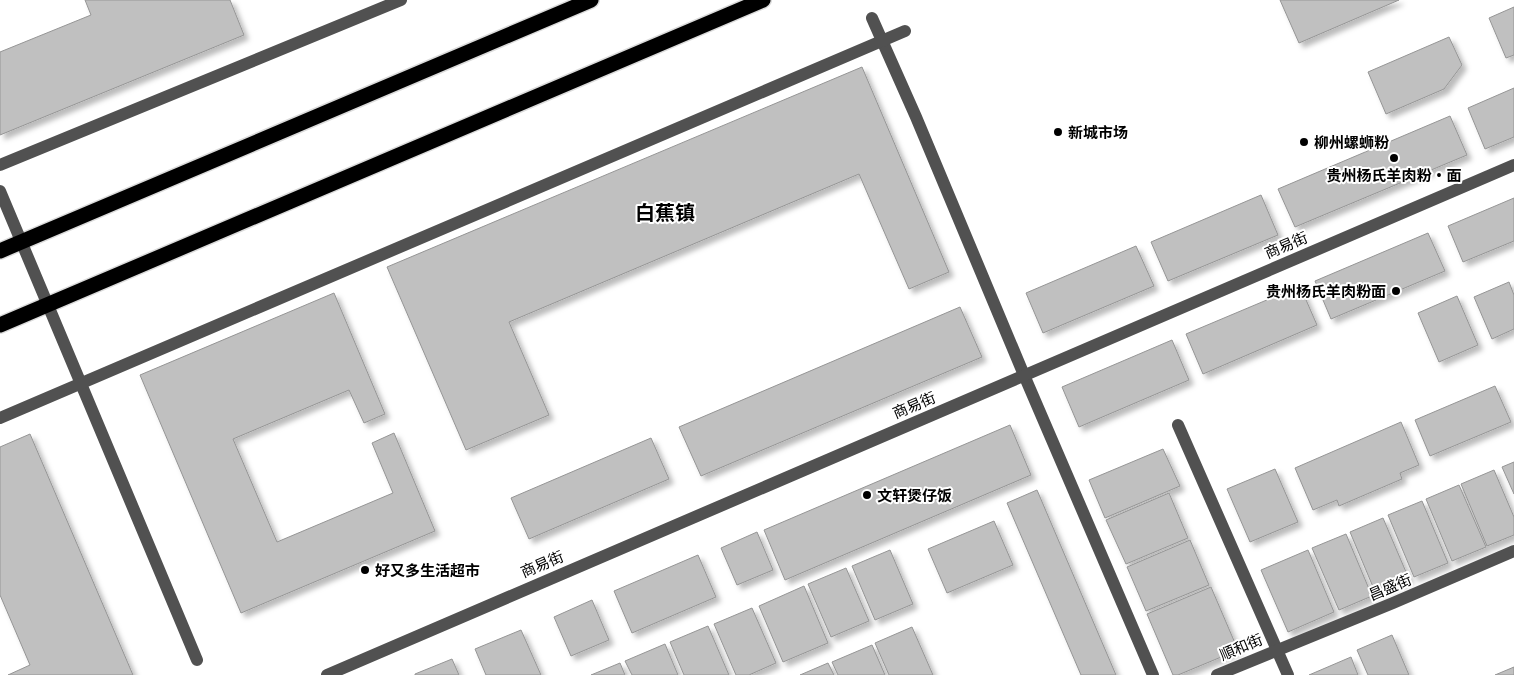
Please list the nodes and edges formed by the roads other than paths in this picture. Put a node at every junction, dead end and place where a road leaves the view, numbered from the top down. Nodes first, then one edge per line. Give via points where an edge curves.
1 (401, 0) edge
2 (590, 0) edge
3 (763, 0) edge
4 (872, 18) dead end
5 (905, 31) dead end
6 (0, 165) edge
7 (1514, 166) edge
8 (0, 191) edge
9 (0, 251) edge
10 (0, 325) edge
11 (1024, 376) junction
12 (81, 384) junction
13 (0, 418) edge
14 (1178, 425) dead end
15 (1514, 551) edge
16 (1277, 650) junction
17 (198, 660) dead end
18 (327, 675) edge
19 (1153, 675) edge
20 (1217, 675) edge
21 (1288, 675) edge

1 - 6 street
2 - 9 highway
3 - 10 highway
4 - 11 street
5 - 12 street
7 - 11 street, 商易街
8 - 12 street
11 - 18 street, 商易街
11 - 19 street
12 - 13 street
12 - 17 street
14 - 16 street
15 - 16 street, 昌盛街
16 - 20 street, 順和街
16 - 21 street

